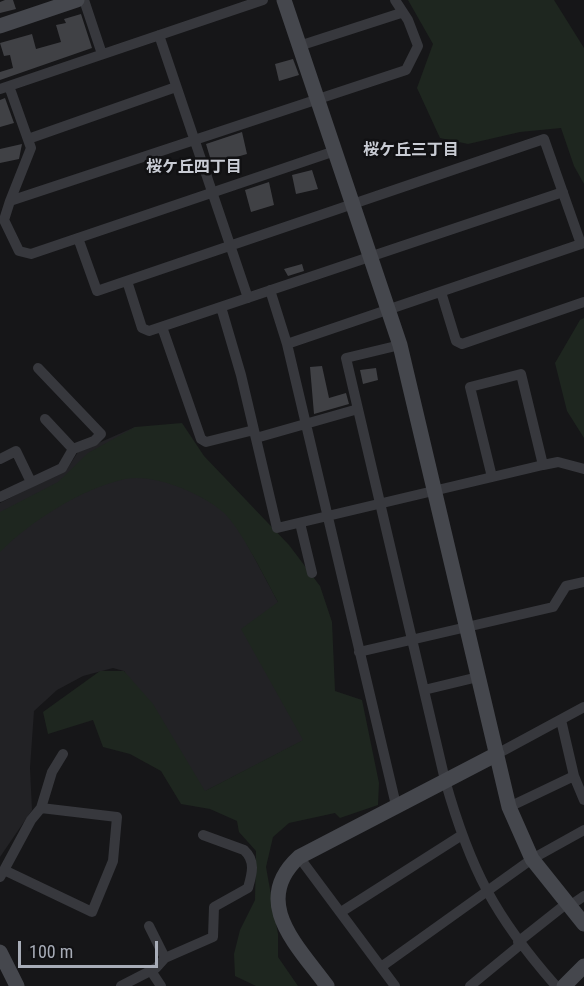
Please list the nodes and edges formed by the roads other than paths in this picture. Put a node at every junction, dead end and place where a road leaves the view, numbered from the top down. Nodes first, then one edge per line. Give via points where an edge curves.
1 (77, 0) edge
2 (84, 0) edge
3 (263, 0) edge
4 (284, 0) edge
5 (395, 0) edge
6 (401, 13) junction
7 (0, 26) edge
8 (159, 35) junction
9 (299, 46) junction
10 (102, 54) junction
11 (4, 87) edge
12 (176, 87) junction
13 (318, 99) junction
14 (28, 139) junction
15 (194, 140) junction
16 (335, 151) junction
17 (212, 192) junction
18 (563, 192) junction
19 (10, 201) junction
20 (353, 204) junction
21 (78, 238) junction
22 (582, 244) edge
23 (230, 246) junction
24 (371, 256) junction
25 (127, 281) junction
26 (270, 290) junction
27 (441, 292) junction
28 (248, 298) junction
29 (584, 302) edge
30 (221, 307) junction
31 (389, 310) junction
32 (162, 327) junction
33 (287, 344) junction
34 (400, 345) junction
35 (38, 368) dead end
36 (358, 409) junction
37 (45, 419) dead end
38 (307, 424) junction
39 (255, 434) junction
40 (73, 449) junction
41 (0, 459) edge
42 (543, 465) junction
43 (584, 469) edge
44 (492, 477) junction
45 (31, 482) junction
46 (435, 490) junction
47 (0, 497) edge
48 (380, 504) junction
49 (328, 516) junction
50 (300, 523) junction
51 (312, 573) dead end
52 (584, 582) edge
53 (465, 627) junction
54 (412, 640) junction
55 (359, 652) junction
56 (478, 677) junction
57 (423, 690) junction
58 (584, 707) edge
59 (561, 720) junction
60 (63, 754) dead end
61 (496, 754) junction
62 (574, 776) junction
63 (444, 780) junction
64 (584, 800) edge
65 (396, 806) junction
66 (509, 807) junction
67 (41, 808) junction
68 (584, 830) edge
69 (203, 835) dead end
70 (462, 835) junction
71 (298, 857) junction
72 (532, 859) junction
73 (2, 874) edge
74 (485, 892) junction
75 (584, 896) edge
76 (567, 906) junction
77 (340, 912) junction
78 (584, 924) edge
79 (149, 926) dead end
80 (519, 944) junction
81 (0, 952) edge
82 (165, 958) junction
83 (584, 966) edge
84 (381, 967) junction
85 (151, 971) junction
86 (17, 986) edge
87 (122, 986) edge
88 (161, 986) edge
89 (327, 986) edge
90 (395, 986) edge
91 (470, 986) edge
92 (556, 986) edge
93 (564, 986) edge

1 - 7 street
2 - 10 street
3 - 8 street
4 - 9 street
5 - 6 street
6 - 9 street
6 - 13 street via 408,20 418,46 406,70
8 - 10 street
8 - 12 street
9 - 13 street
10 - 11 street
11 - 14 street
12 - 14 street
12 - 15 street
13 - 15 street
13 - 16 street
14 - 19 street via 31,148
15 - 17 street
15 - 19 street
16 - 17 street
16 - 20 street
17 - 21 street
17 - 23 street
18 - 20 street via 544,139
18 - 22 street
18 - 24 street
19 - 21 street via 4,220 20,251 31,254
20 - 23 street
20 - 24 street
21 - 25 street via 97,291
22 - 27 street
23 - 25 street
23 - 28 street
24 - 26 street
24 - 31 street
25 - 32 street via 142,328 149,331
26 - 28 street
26 - 33 street
27 - 29 street via 456,340 462,344
27 - 31 street
28 - 30 street
30 - 32 street
30 - 39 street
31 - 33 street
31 - 34 street
32 - 39 street via 201,439
33 - 38 street
34 - 36 street via 346,358
34 - 46 street
35 - 40 street via 101,434
36 - 38 street
36 - 48 street
37 - 40 street
38 - 39 street
38 - 49 street
39 - 50 street via 277,528
40 - 45 street via 62,468
41 - 45 street via 16,452
42 - 43 street via 558,462
42 - 44 street
42 - 44 street via 521,374 470,387
44 - 46 street
45 - 47 street
46 - 48 street
46 - 53 street
48 - 49 street
48 - 54 street
49 - 50 street
49 - 55 street
50 - 51 street
52 - 53 street via 566,586 553,607
53 - 54 street
53 - 56 street
54 - 55 street
54 - 57 street
55 - 65 street
56 - 57 street
56 - 61 street
57 - 63 street
58 - 59 street
59 - 61 street
59 - 62 street
60 - 67 street via 52,772
61 - 63 street
61 - 66 street
62 - 64 street
62 - 66 street
63 - 65 street
63 - 70 street
65 - 71 street
66 - 72 street
67 - 73 street
67 - 73 street via 117,817 113,861 92,912
68 - 72 street
69 - 82 street via 244,850 254,869 248,888 214,907 213,937
70 - 74 street
70 - 77 street
71 - 77 street
71 - 89 street via 281,879 279,915
72 - 74 street
72 - 76 street
74 - 80 street
74 - 84 street
75 - 76 street
76 - 78 street
76 - 80 street
77 - 84 street
79 - 82 street
80 - 91 street
80 - 92 street
81 - 86 street
82 - 85 street
83 - 93 street
84 - 90 street
85 - 87 street
85 - 88 street

